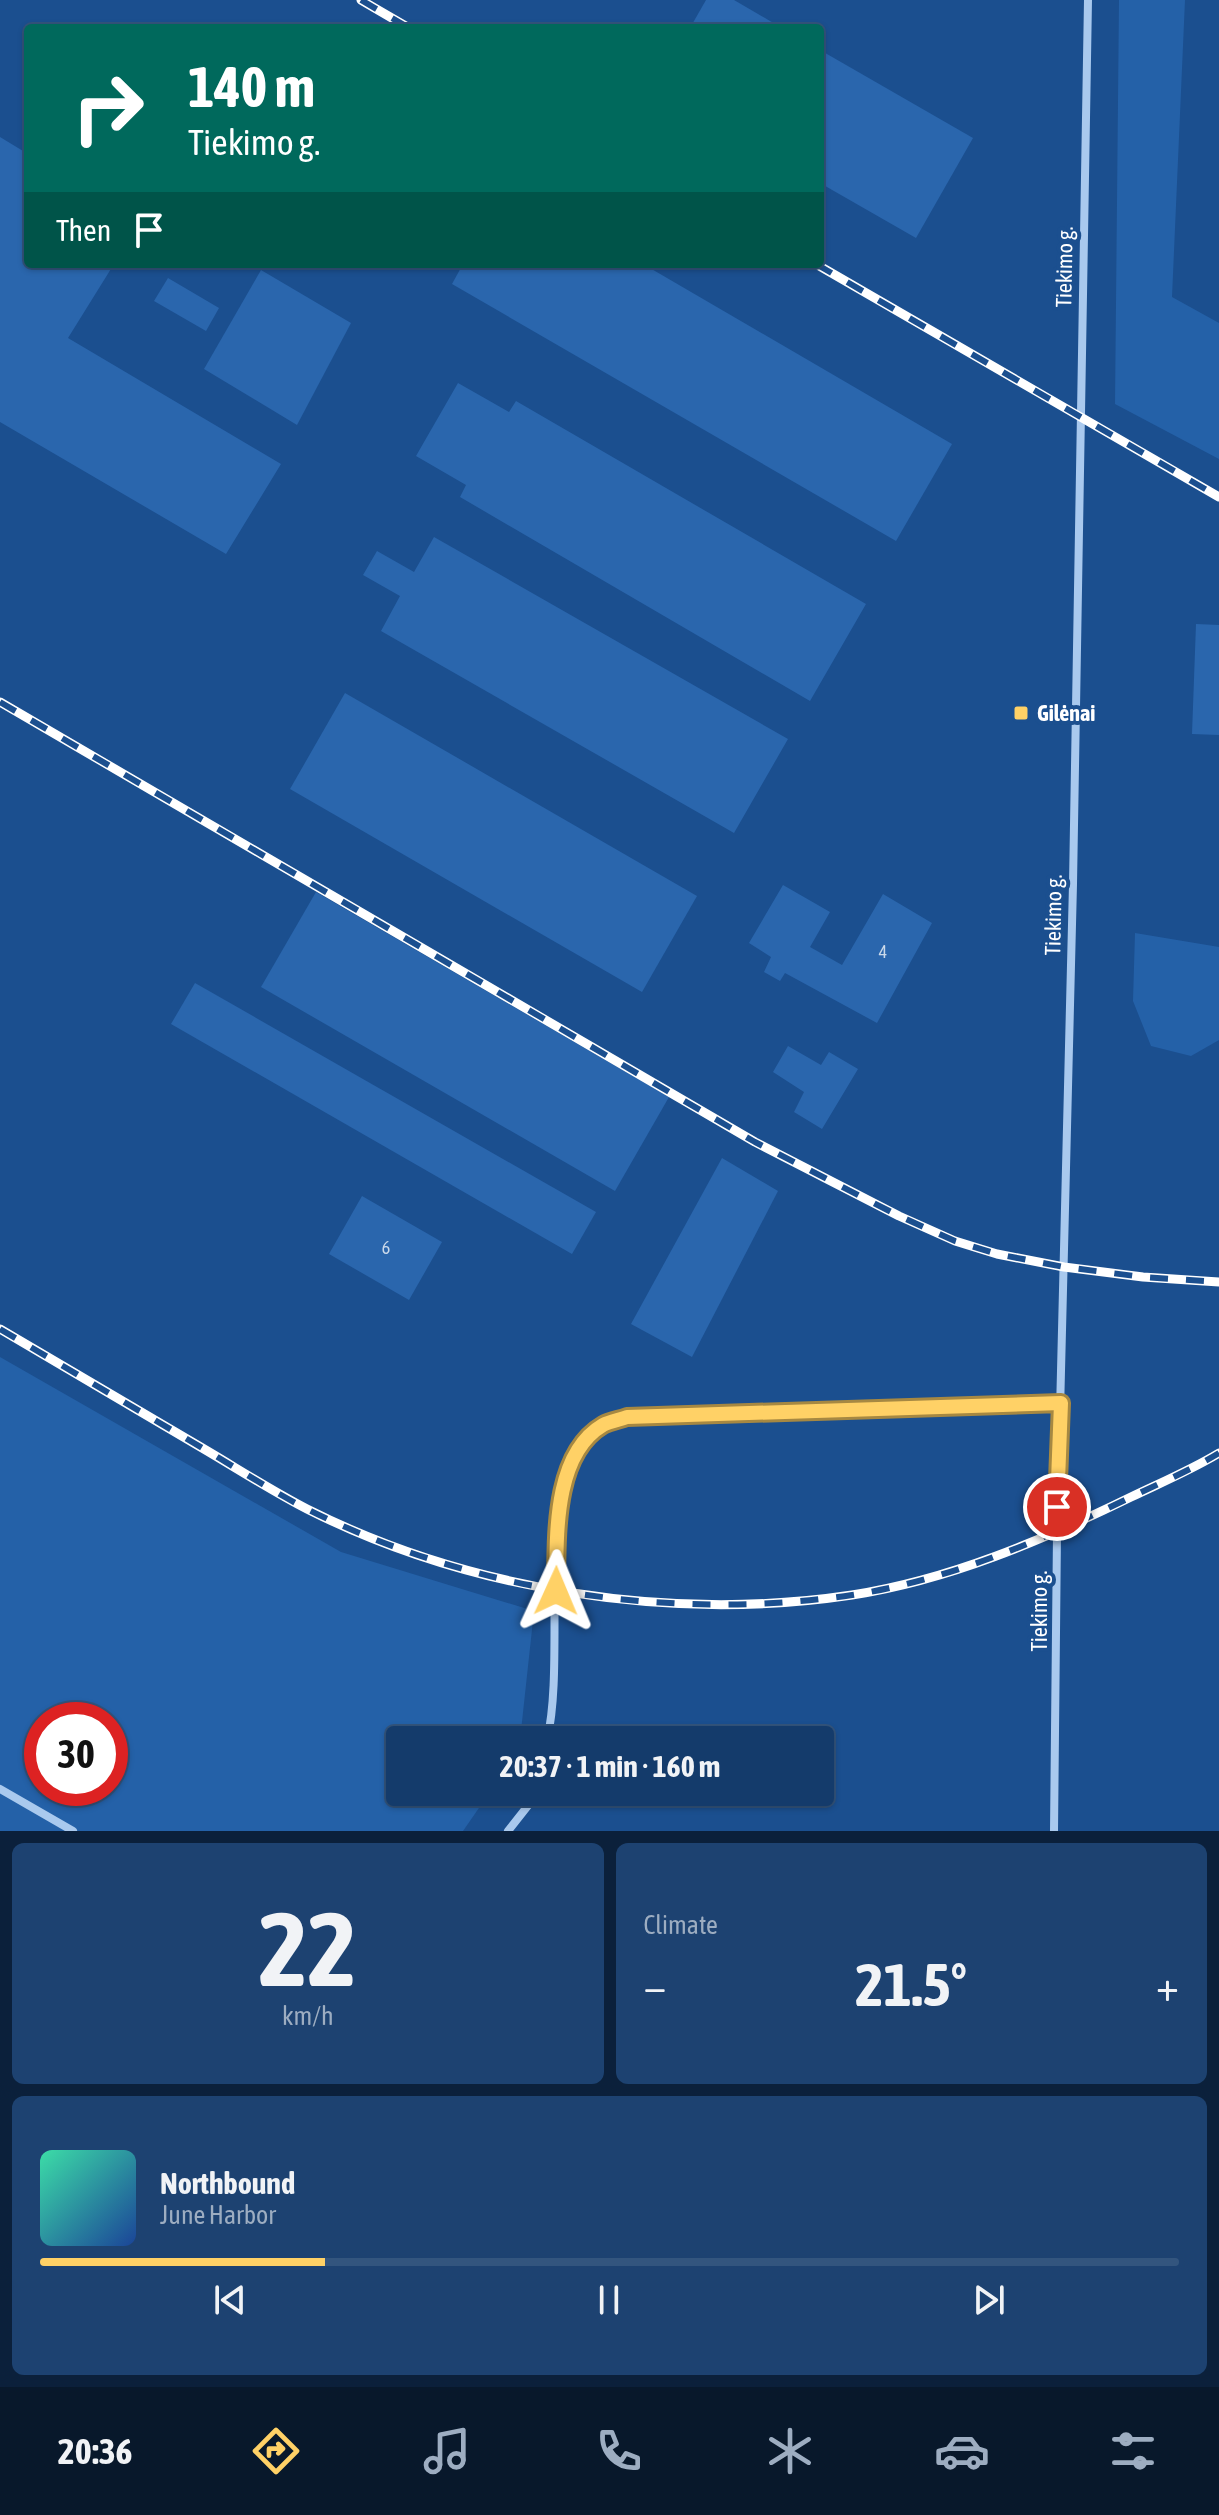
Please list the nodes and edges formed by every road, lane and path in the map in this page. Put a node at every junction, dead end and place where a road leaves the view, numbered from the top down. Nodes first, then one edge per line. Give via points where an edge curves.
1 (1088, 0) edge
2 (1061, 1403) junction
3 (549, 1726) edge
4 (0, 1789) edge
5 (528, 1806) edge
6 (73, 1831) edge
7 (508, 1831) edge
8 (1054, 1831) edge

1 - 2 street, Tiekimo g.
2 - 3 street via 627,1417 604,1424 581,1444 561,1499
2 - 8 street, Tiekimo g.
4 - 6 street
5 - 7 street

